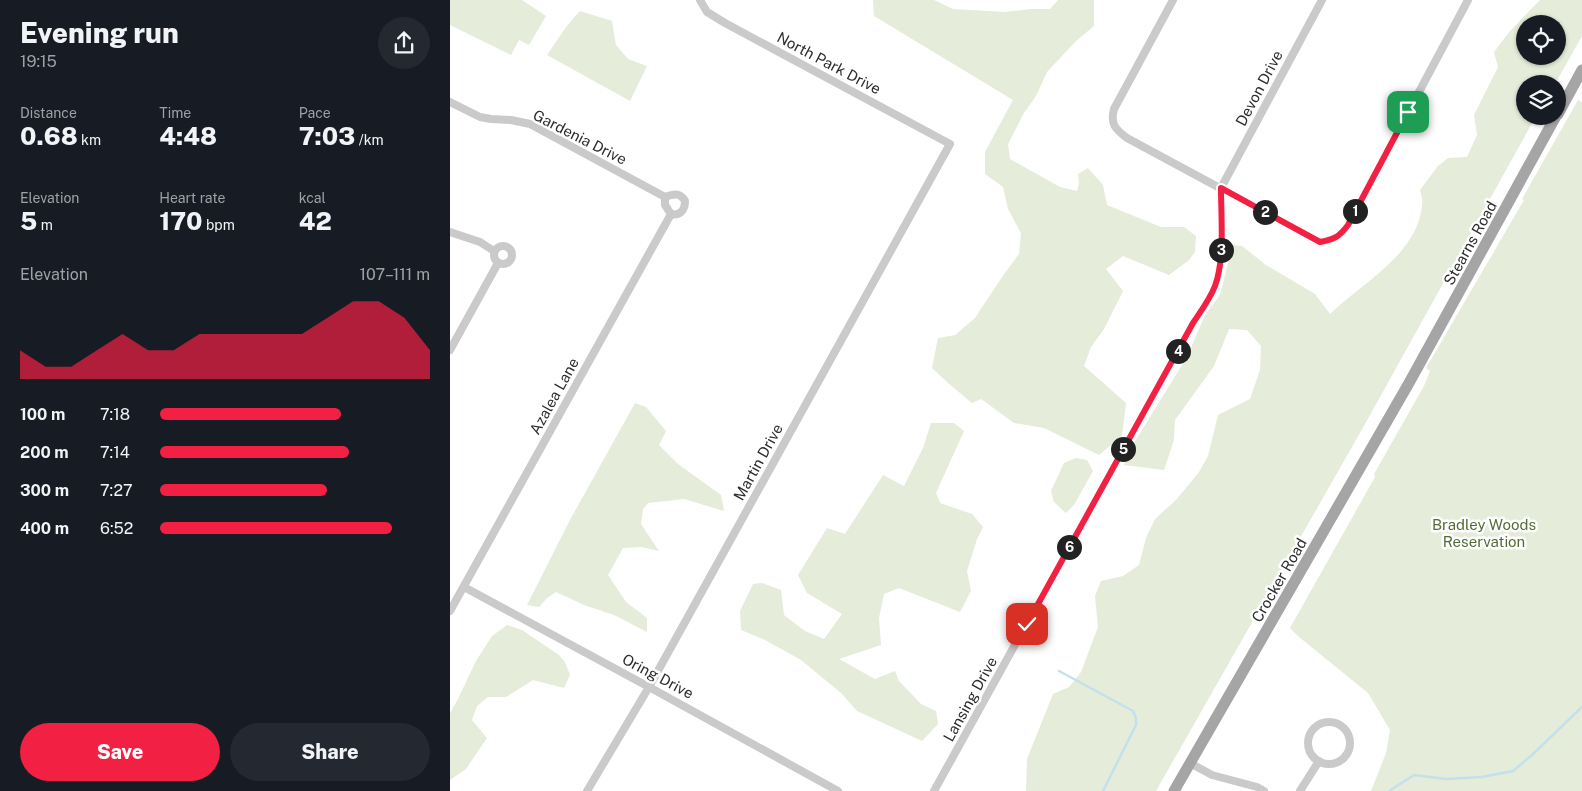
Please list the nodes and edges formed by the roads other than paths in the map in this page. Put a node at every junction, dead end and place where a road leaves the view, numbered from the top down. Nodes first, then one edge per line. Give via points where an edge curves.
1 (700, 0) edge
2 (1172, 0) edge
3 (1322, 0) edge
4 (1468, 0) edge
5 (1582, 70) edge
6 (1566, 99) edge
7 (450, 102) edge
8 (1551, 125) edge
9 (950, 144) joint
10 (1221, 188) junction
11 (665, 198) junction
12 (685, 201) joint
13 (671, 214) junction
14 (450, 232) edge
15 (494, 251) junction
16 (498, 263) junction
17 (450, 350) edge
18 (1409, 383) joint
19 (464, 587) junction
20 (450, 611) edge
21 (649, 687) junction
22 (1319, 762) junction
23 (1190, 763) junction
24 (587, 791) edge
25 (838, 791) edge
26 (934, 791) edge
27 (1174, 791) edge
28 (1264, 791) edge
29 (1300, 791) edge

1 - 9 street, North Park Drive via 708,12 725,23
2 - 10 street via 1114,109 1112,119 1117,131 1127,138
3 - 10 street, Devon Drive
4 - 10 street via 1341,234 1333,240 1320,242
5 - 6 main road, Stearns Road
7 - 11 street, Gardenia Drive via 480,117 530,124
8 - 18 main road, Stearns Road
9 - 21 street, Martin Drive
10 - 26 street, Lansing Drive via 1221,257 1215,287
11 - 12 street, Gardenia Drive via 678,194
11 - 13 street
12 - 13 street, Azalea Lane via 681,212
13 - 19 street, Azalea Lane
14 - 15 street via 480,242
15 - 16 street
15 - 16 street via 504,246 512,252 508,263
16 - 17 street
18 - 23 main road, Crocker Road
19 - 20 street, Azalea Lane
19 - 21 street, Oring Drive
21 - 24 street, Martin Drive
21 - 25 street, Oring Drive
22 - 22 street via 1333,764 1349,752 1350,738 1342,726 1329,722 1312,732 1310,751
22 - 29 street
23 - 27 main road, Crocker Road
23 - 28 street via 1227,781

